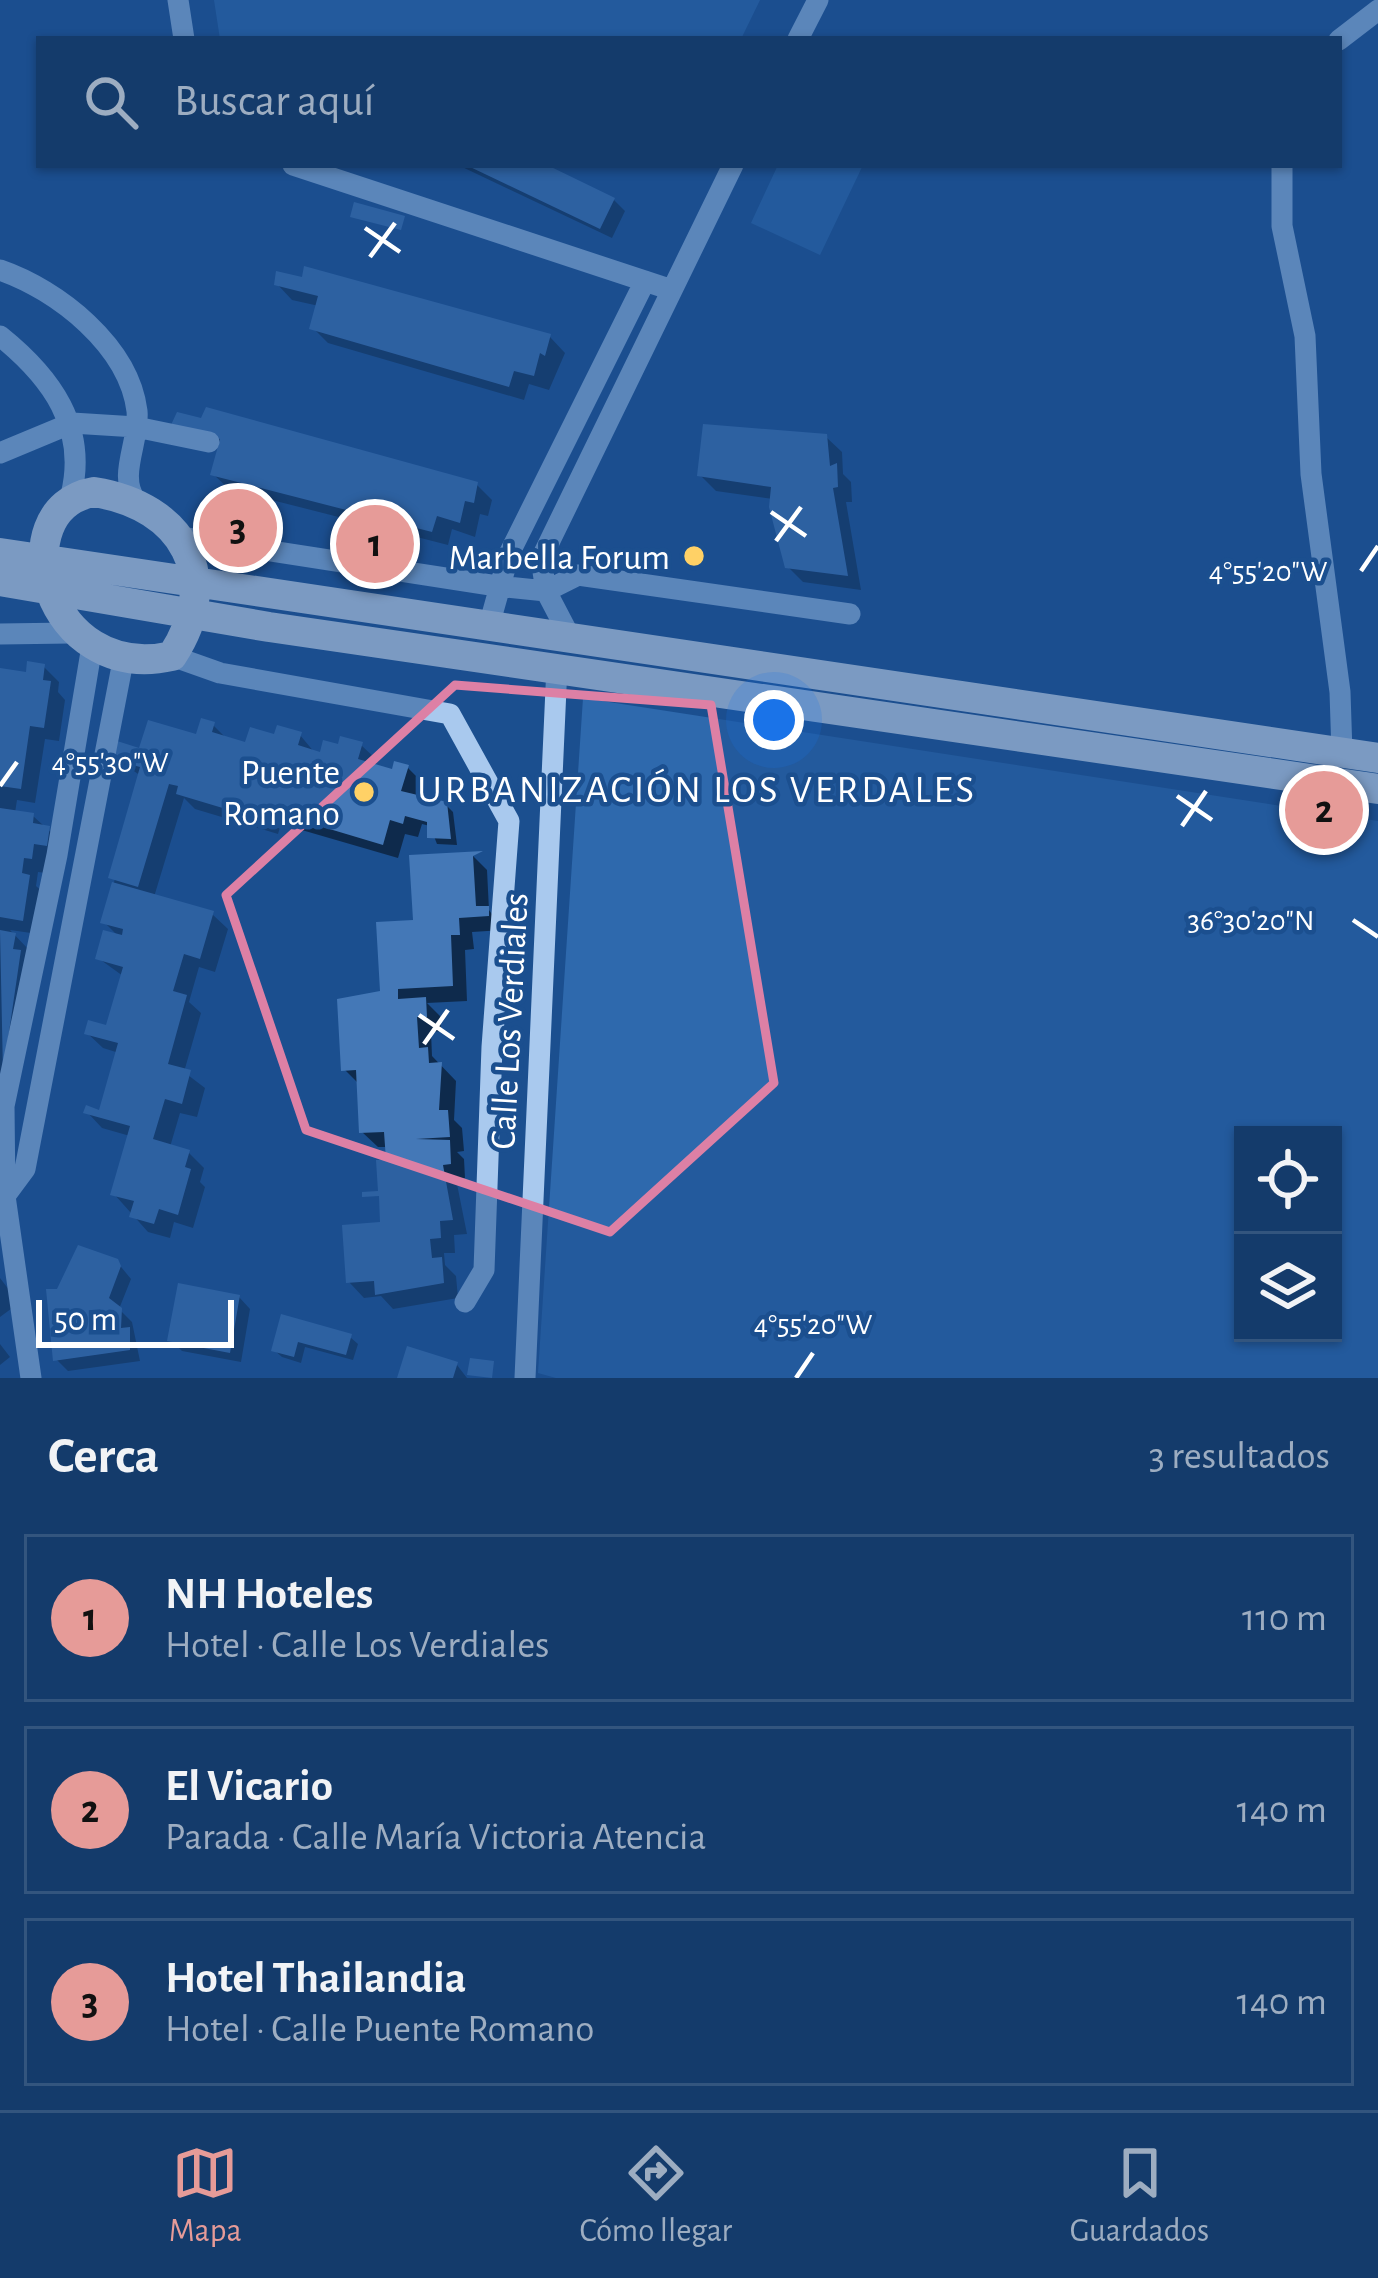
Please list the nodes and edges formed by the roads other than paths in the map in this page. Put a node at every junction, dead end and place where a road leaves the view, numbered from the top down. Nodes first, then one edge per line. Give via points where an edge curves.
1 (178, 0) edge
2 (818, 0) edge
3 (1378, 10) edge
4 (184, 36) edge
5 (800, 36) edge
6 (1342, 38) edge
7 (302, 168) edge
8 (731, 168) edge
9 (1282, 168) edge
10 (0, 270) edge
11 (639, 279) junction
12 (669, 289) junction
13 (0, 336) edge
14 (72, 424) junction
15 (136, 427) junction
16 (209, 442) dead end
17 (0, 453) edge
18 (71, 495) junction
19 (136, 501) junction
20 (179, 537) junction
21 (22, 565) edge
22 (0, 580) edge
23 (195, 580) junction
24 (497, 586) junction
25 (546, 591) junction
26 (193, 612) junction
27 (850, 614) dead end
28 (490, 622) junction
29 (0, 634) edge
30 (569, 635) junction
31 (81, 639) junction
32 (172, 656) junction
33 (123, 661) junction
34 (557, 666) junction
35 (1342, 753) junction
36 (1378, 758) edge
37 (1378, 788) edge
38 (57, 855) junction
39 (85, 860) junction
40 (5, 1196) junction
41 (465, 1302) dead end
42 (31, 1378) edge
43 (525, 1378) edge

1 - 4 street
2 - 5 street
3 - 6 street
7 - 11 street
8 - 12 street
9 - 35 street
10 - 15 street via 83,320 130,386
11 - 12 street
11 - 24 street
12 - 25 street via 542,559
13 - 14 street via 33,362
14 - 15 street
14 - 17 street
14 - 18 street
15 - 16 street
15 - 19 street via 127,479
18 - 19 main road
18 - 21 main road via 49,511
19 - 20 main road
20 - 23 main road
20 - 24 street
21 - 22 main road
21 - 23 main road
21 - 26 main road
21 - 31 main road
23 - 26 main road
23 - 28 main road
24 - 25 street
24 - 28 street
25 - 27 street via 578,575
25 - 30 street
26 - 32 main road
26 - 34 main road
28 - 30 main road
29 - 31 street
30 - 35 main road
31 - 33 main road
31 - 38 street
32 - 33 main road
32 - 41 street via 220,674 450,714 509,820 484,1270
33 - 39 street
34 - 37 main road
34 - 43 street, Calle Los Verdiales
35 - 36 main road
38 - 39 street
38 - 40 street via 4,1106
39 - 40 street via 25,1169
40 - 42 street

